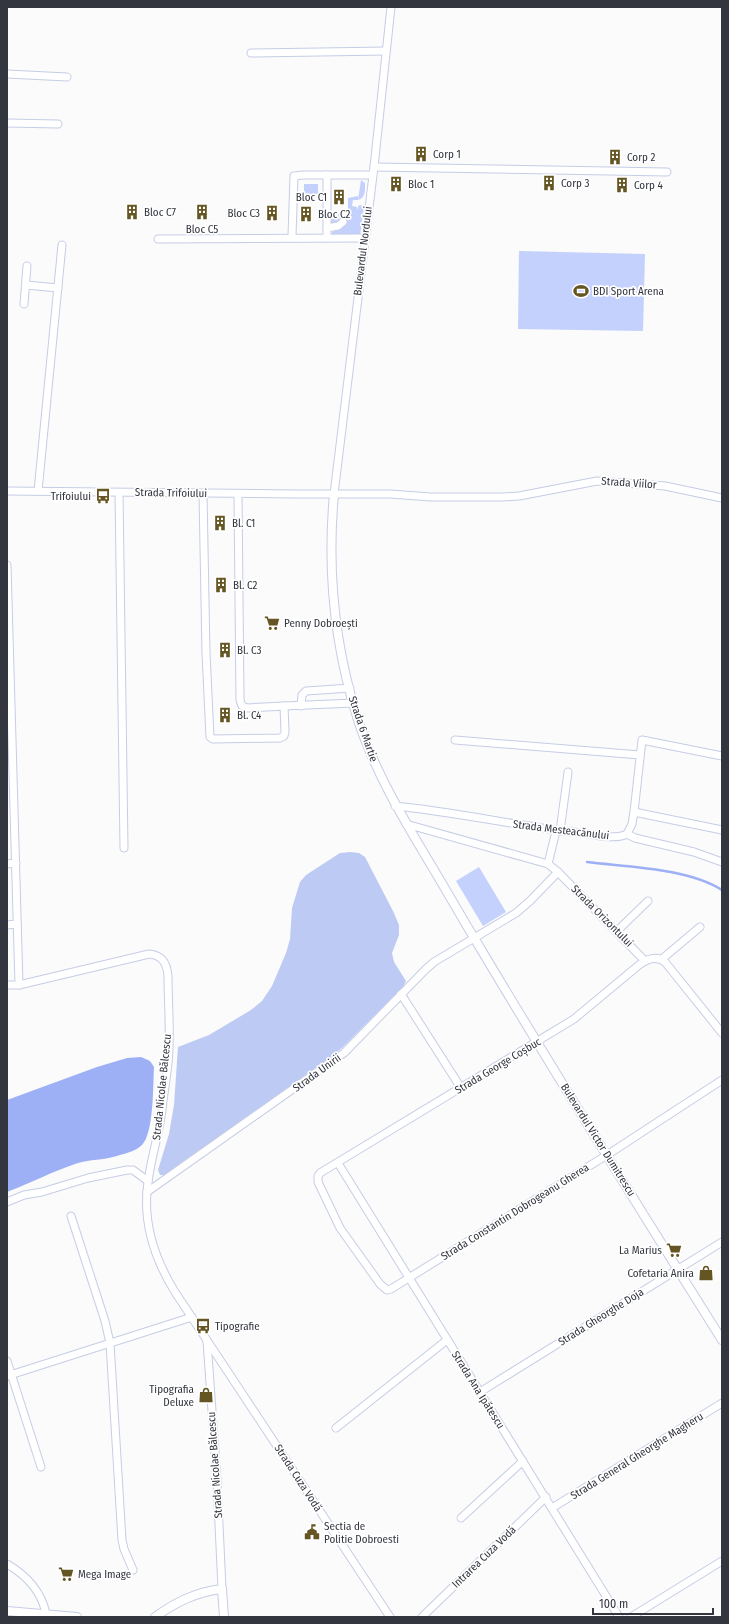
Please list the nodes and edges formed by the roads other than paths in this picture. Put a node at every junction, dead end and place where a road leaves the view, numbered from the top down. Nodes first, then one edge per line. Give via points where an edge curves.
1 (391, 7) edge
2 (386, 52) junction
3 (251, 53) dead end
4 (7, 74) edge
5 (68, 76) dead end
6 (7, 123) edge
7 (58, 124) dead end
8 (374, 167) junction
9 (667, 172) dead end
10 (327, 175) junction
11 (372, 175) junction
12 (343, 222) dead end
13 (292, 236) dead end
14 (364, 238) junction
15 (158, 239) dead end
16 (62, 244) dead end
17 (27, 266) dead end
18 (26, 285) junction
19 (58, 288) junction
20 (24, 304) dead end
21 (7, 491) edge
22 (38, 491) junction
23 (118, 493) junction
24 (203, 494) junction
25 (238, 494) junction
26 (334, 494) junction
27 (722, 498) edge
28 (7, 565) edge
29 (7, 593) edge
30 (8, 688) edge
31 (350, 688) junction
32 (354, 703) junction
33 (284, 706) junction
34 (301, 706) junction
35 (455, 740) dead end
36 (640, 755) junction
37 (722, 756) edge
38 (568, 772) dead end
39 (395, 806) junction
40 (634, 812) junction
41 (406, 824) junction
42 (722, 830) edge
43 (558, 831) junction
44 (627, 834) junction
45 (124, 848) dead end
46 (722, 862) edge
47 (7, 864) edge
48 (16, 864) junction
49 (548, 864) junction
50 (558, 872) junction
51 (648, 901) dead end
52 (17, 924) junction
53 (7, 925) edge
54 (700, 927) dead end
55 (617, 931) junction
56 (474, 939) junction
57 (662, 959) junction
58 (648, 960) junction
59 (7, 985) edge
60 (19, 986) junction
61 (401, 994) junction
62 (722, 1033) edge
63 (537, 1042) junction
64 (721, 1082) edge
65 (461, 1088) junction
66 (607, 1155) junction
67 (338, 1163) junction
68 (148, 1181) junction
69 (147, 1192) junction
70 (7, 1202) edge
71 (71, 1216) dead end
72 (722, 1242) edge
73 (678, 1269) junction
74 (409, 1279) junction
75 (192, 1317) junction
76 (207, 1339) junction
77 (447, 1340) junction
78 (722, 1340) edge
79 (110, 1343) junction
80 (7, 1361) edge
81 (9, 1375) edge
82 (480, 1392) junction
83 (722, 1403) edge
84 (336, 1428) dead end
85 (523, 1461) junction
86 (41, 1467) dead end
87 (546, 1497) junction
88 (552, 1508) junction
89 (461, 1518) dead end
90 (722, 1561) edge
91 (7, 1564) edge
92 (133, 1570) dead end
93 (222, 1589) junction
94 (7, 1611) edge
95 (46, 1614) junction
96 (77, 1617) edge
97 (155, 1617) edge
98 (224, 1617) edge
99 (390, 1617) edge
100 (422, 1617) edge
101 (619, 1617) edge
102 (631, 1617) edge

1 - 2 street, Bulevardul Nordului
2 - 3 street
2 - 8 street, Bulevardul Nordului
4 - 5 street
6 - 7 street
8 - 9 street
8 - 11 street, Bulevardul Nordului
10 - 11 street
10 - 12 street via 327,232
10 - 13 street via 294,176
11 - 14 street, Bulevardul Nordului
14 - 15 street
14 - 26 street, Bulevardul Nordului
16 - 19 street
17 - 18 street
18 - 19 street
18 - 20 street
19 - 22 street
21 - 22 street, Strada Trifoiului
22 - 23 street, Strada Trifoiului
23 - 24 street, Strada Trifoiului
23 - 45 street
24 - 25 street, Strada Trifoiului
24 - 33 street via 210,737 213,740 282,738 285,732
25 - 26 street, Strada Trifoiului
25 - 33 street via 241,704 247,708
26 - 27 street, Strada Viilor via 502,497 597,481 665,486
26 - 31 street, Strada 6 Martie via 334,587 339,637
28 - 29 street
29 - 30 street
30 - 48 street
31 - 32 street, Strada 6 Martie
31 - 34 street via 306,691 302,695
32 - 34 street
32 - 39 street, Strada 6 Martie via 365,739
33 - 34 street
35 - 36 street
36 - 37 street via 642,740
36 - 40 street
38 - 43 street
39 - 41 street, Strada 6 Martie
39 - 43 street, Strada Mesteacănului
40 - 42 street
40 - 44 street
41 - 49 street
41 - 56 street, Strada 6 Martie
43 - 44 street, Strada Mesteacănului via 611,836
43 - 49 street
44 - 46 street, Strada Mesteacănului
47 - 48 street
48 - 52 street
49 - 50 street, Strada Orizontului
50 - 55 street, Strada Orizontului
50 - 56 street, Strada Unirii via 516,913
51 - 55 street
52 - 53 street
52 - 60 street
54 - 57 street
55 - 58 street, Strada Orizontului
56 - 61 street, Strada Unirii via 434,962
56 - 63 street, Bulevardul Victor Dumitrescu
57 - 58 street
57 - 62 street
58 - 63 street, Strada George Coșbuc via 587,1009
59 - 60 street, Strada Nicolae Bălcescu
60 - 68 street, Strada Nicolae Bălcescu via 148,954 159,956 163,960 168,976 169,1048 159,1132
61 - 65 street
61 - 69 street, Strada Unirii via 344,1053
63 - 65 street, Strada George Coșbuc
63 - 66 street, Bulevardul Victor Dumitrescu
64 - 66 street, Strada Constantin Dobrogeanu Gherea
65 - 67 street, Strada George Coșbuc
66 - 73 street, Bulevardul Victor Dumitrescu
66 - 74 street, Strada Constantin Dobrogeanu Gherea
67 - 74 street, Strada Ana Ipătescu
67 - 74 street, Strada George Coșbuc via 320,1173 318,1178 340,1228 384,1288 391,1289
68 - 69 street, Strada Nicolae Bălcescu
68 - 70 street via 133,1170 127,1170 24,1195
69 - 75 street, Strada Nicolae Bălcescu via 147,1222 156,1256 164,1274
71 - 79 street
72 - 73 street, Strada Gheorghe Doja
73 - 78 street, Bulevardul Victor Dumitrescu
73 - 82 street, Strada Gheorghe Doja
74 - 77 street, Strada Ana Ipătescu
75 - 76 street, Strada Nicolae Bălcescu
75 - 79 street
76 - 93 street, Strada Nicolae Bălcescu
76 - 99 street, Strada Cuza Vodă
77 - 82 street, Strada Ana Ipătescu
77 - 84 street
79 - 81 street
79 - 92 street via 122,1544
80 - 81 street
81 - 86 street
82 - 85 street, Strada Ana Ipătescu
83 - 88 street, Strada General Gheorghe Magheru
85 - 87 street, Strada Ana Ipătescu
85 - 89 street
87 - 88 street, Strada Ana Ipătescu
87 - 100 street, Intrarea Cuza Vodă
88 - 101 street, Strada Ana Ipătescu
90 - 102 street
91 - 95 street via 23,1575 35,1588
93 - 97 street via 188,1597
93 - 98 street, Strada Nicolae Bălcescu
94 - 95 street
95 - 96 street

